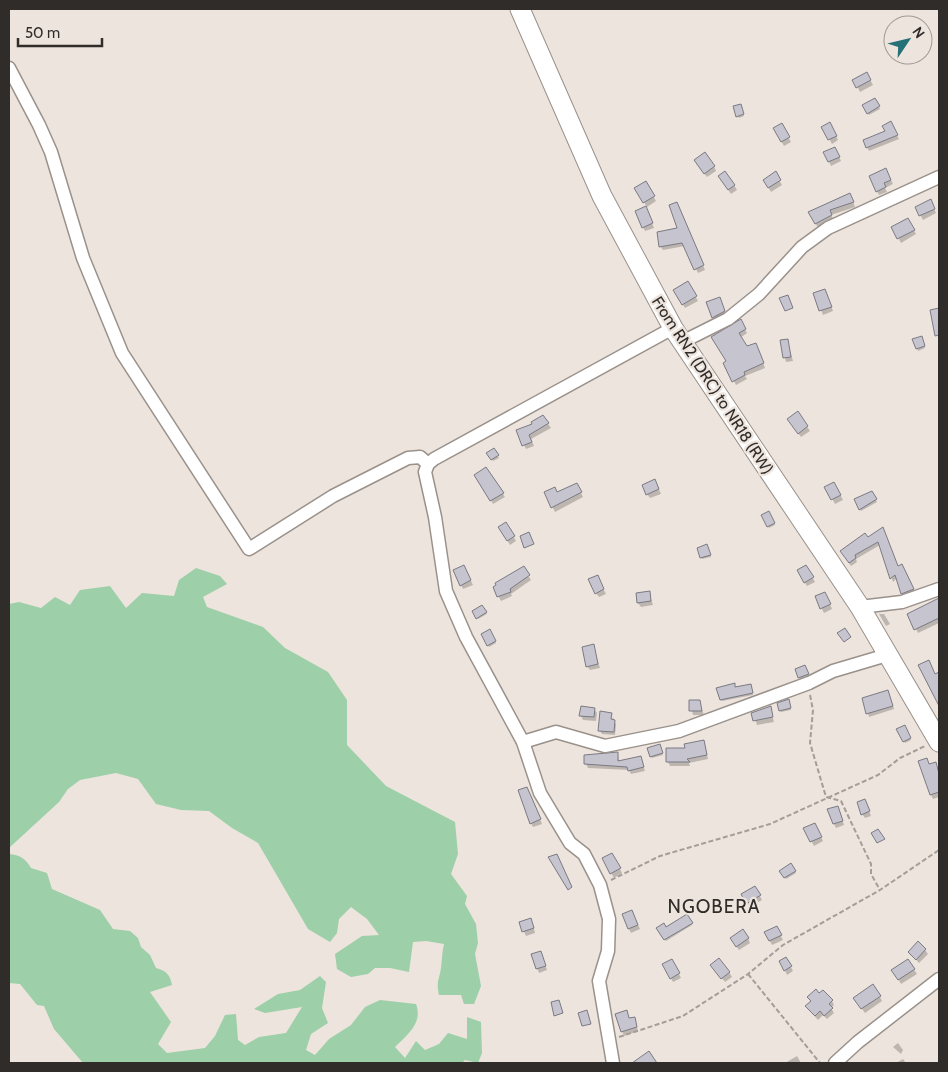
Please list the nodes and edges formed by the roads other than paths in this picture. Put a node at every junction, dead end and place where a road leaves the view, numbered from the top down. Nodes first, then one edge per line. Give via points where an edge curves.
1 (520, 9) edge
2 (9, 68) edge
3 (939, 177) edge
4 (677, 335) junction
5 (428, 464) junction
6 (939, 589) edge
7 (860, 606) junction
8 (887, 655) junction
9 (939, 741) edge
10 (523, 742) junction
11 (939, 979) edge
12 (614, 1063) edge
13 (835, 1063) edge

1 - 4 main road, From RN2 (DRC) to NR18 (RW) via 602,196
2 - 5 street via 51,152 83,258 122,353 249,549 333,496 408,458 420,457
3 - 4 street via 828,228 802,247 760,294 728,319
4 - 5 street
4 - 7 main road, From RN2 (DRC) to NR18 (RW)
5 - 10 street via 425,472 436,517 446,591 466,637
6 - 7 street via 902,602
7 - 8 main road, From RN2 (DRC) to NR18 (RW)
8 - 9 main road, From RN2 (DRC) to NR18 (RW)
8 - 10 street via 833,671 679,731 638,741 604,746 556,732
10 - 12 street via 540,793 570,843 584,854 600,885 609,919 608,951 599,981
11 - 13 street

